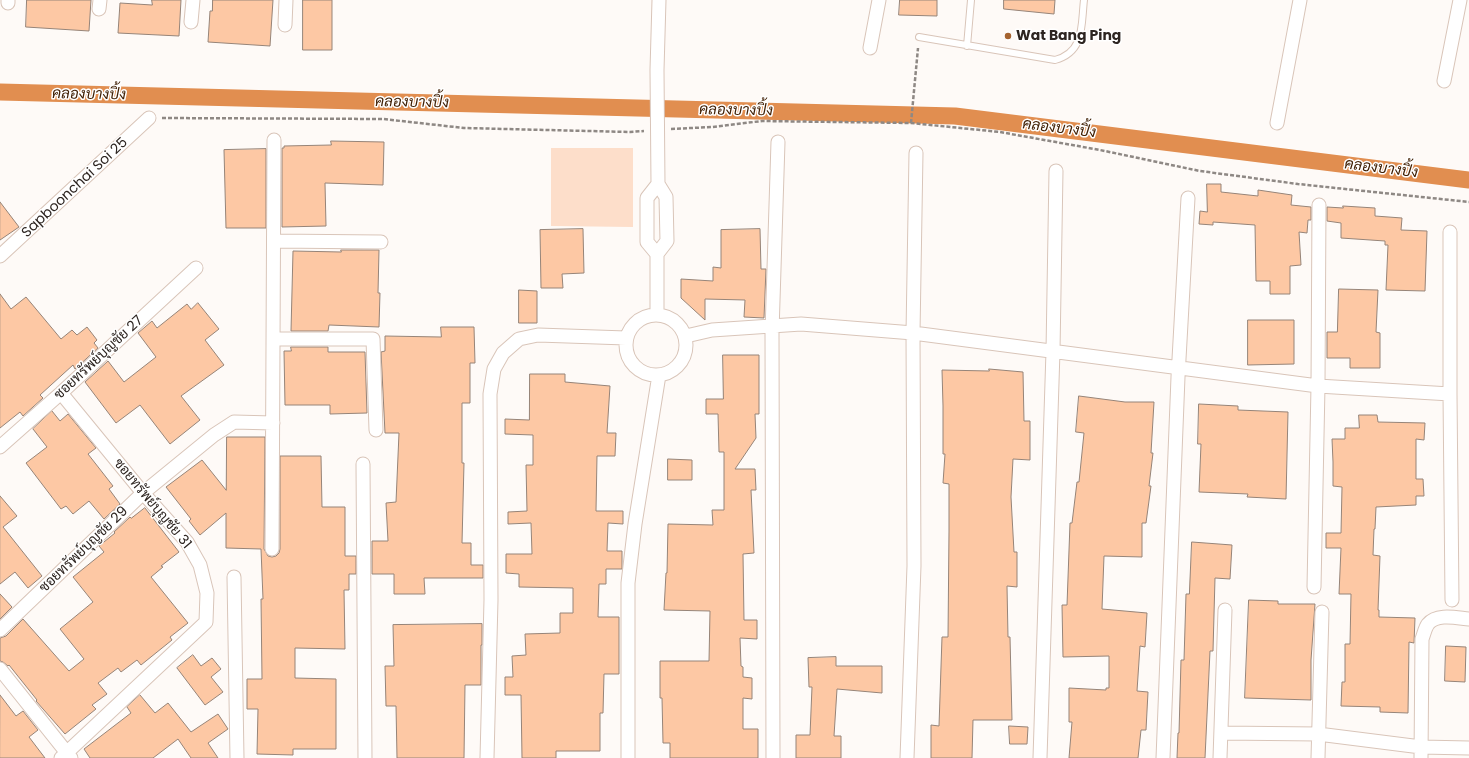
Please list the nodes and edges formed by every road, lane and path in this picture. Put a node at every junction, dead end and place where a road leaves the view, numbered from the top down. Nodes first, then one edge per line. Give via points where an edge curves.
1 (193, 0) edge
2 (286, 0) edge
3 (659, 0) edge
4 (879, 0) edge
5 (971, 0) edge
6 (1084, 0) edge
7 (1300, 0) edge
8 (1460, 0) edge
9 (192, 22) dead end
10 (285, 25) dead end
11 (919, 37) joint
12 (967, 46) junction
13 (870, 48) dead end
14 (1444, 81) dead end
15 (149, 118) joint
16 (1277, 123) dead end
17 (911, 124) junction
18 (667, 130) dead end
19 (645, 131) dead end
20 (274, 140) dead end
21 (778, 142) dead end
22 (916, 153) dead end
23 (1056, 171) dead end
24 (658, 184) junction
25 (1188, 198) dead end
26 (1469, 202) edge
27 (1319, 206) dead end
28 (1450, 232) dead end
29 (274, 241) junction
30 (380, 242) dead end
31 (657, 254) junction
32 (0, 256) edge
33 (196, 268) dead end
34 (657, 314) junction
35 (772, 326) junction
36 (913, 333) junction
37 (686, 336) junction
38 (626, 338) junction
39 (274, 339) junction
40 (1053, 351) junction
41 (1179, 368) junction
42 (659, 375) junction
43 (1318, 386) junction
44 (61, 393) junction
45 (1450, 394) junction
46 (273, 423) junction
47 (376, 430) dead end
48 (0, 447) edge
49 (363, 464) dead end
50 (142, 493) junction
51 (272, 549) dead end
52 (234, 577) dead end
53 (1314, 587) dead end
54 (1452, 600) dead end
55 (1225, 610) dead end
56 (1322, 612) dead end
57 (1469, 619) edge
58 (0, 630) edge
59 (0, 669) edge
60 (1221, 733) junction
61 (1318, 734) junction
62 (1469, 748) edge
63 (1421, 752) edge
64 (66, 756) edge
65 (237, 758) edge
66 (365, 758) edge
67 (487, 758) edge
68 (628, 758) edge
69 (773, 758) edge
70 (907, 758) edge
71 (1040, 758) edge
72 (1163, 758) edge
73 (1220, 758) edge
74 (1318, 758) edge

1 - 9 street
2 - 10 street
3 - 24 street
4 - 13 street
5 - 12 lane
6 - 12 lane via 1080,40 1065,57 1055,60
7 - 16 street
8 - 14 street
11 - 12 lane
11 - 17 path
15 - 19 path via 383,119 464,128
15 - 32 street, Sapboonchai Soi 25
17 - 18 path via 762,121
17 - 26 path via 1000,132 1200,170 1268,180
20 - 29 street
21 - 35 street
22 - 36 street
23 - 40 street
24 - 31 street via 666,197 667,241
24 - 31 street via 647,198 647,242
25 - 41 street
27 - 43 street
28 - 45 street
29 - 30 street
29 - 39 street
31 - 34 street
33 - 44 street, ซอยทรัพย์บุญชัย 27
34 - 37 street via 675,320
34 - 38 street via 637,320
35 - 36 street via 802,324
35 - 37 street via 712,330
35 - 69 street
36 - 40 street
36 - 70 street via 914,566
37 - 42 street via 686,354 682,362 668,373
38 - 42 street via 627,352 633,365 641,371
38 - 67 street via 538,335 519,339 503,353 494,369 490,394 491,600
39 - 46 street
39 - 47 street via 373,339
40 - 41 street
40 - 71 street
41 - 43 street
41 - 72 street
42 - 68 street via 628,583
43 - 45 street
43 - 53 street
44 - 48 street, ซอยทรัพย์บุญชัย 27
44 - 50 street, ซอยทรัพย์บุญชัย 31
45 - 54 street
46 - 50 street, ซอยทรัพย์บุญชัย 29 via 234,422
46 - 51 street
49 - 66 street
50 - 58 street, ซอยทรัพย์บุญชัย 29
50 - 64 street, ซอยทรัพย์บุญชัย 31 via 186,542 200,565 207,593 206,622
52 - 65 street
55 - 60 street
56 - 61 street
57 - 63 street via 1434,619 1427,625 1422,639
59 - 64 street
60 - 61 street
60 - 73 street
61 - 63 street
61 - 74 street
62 - 63 street

